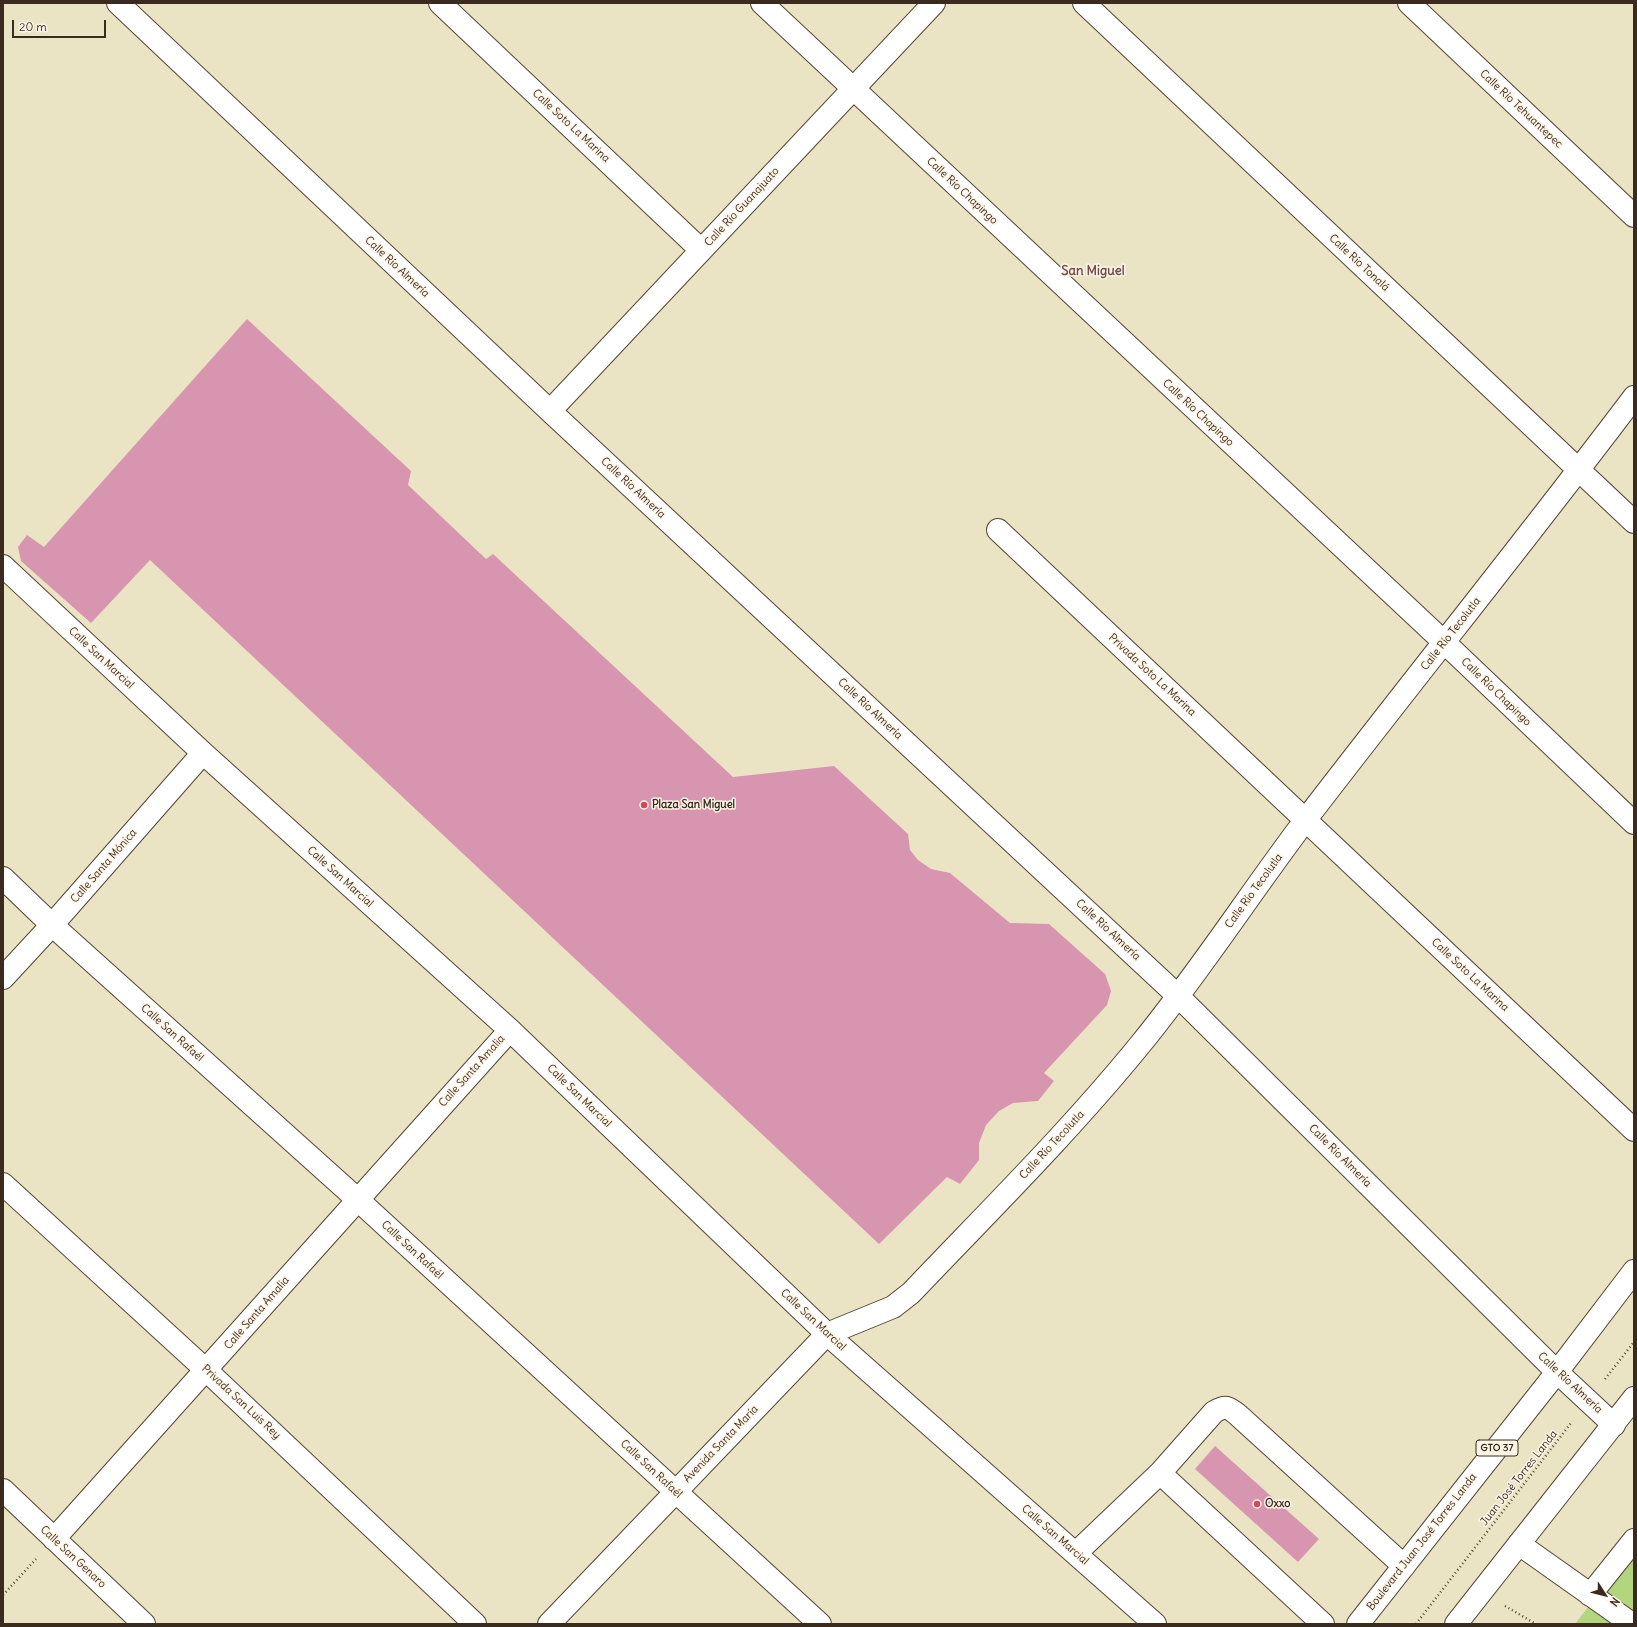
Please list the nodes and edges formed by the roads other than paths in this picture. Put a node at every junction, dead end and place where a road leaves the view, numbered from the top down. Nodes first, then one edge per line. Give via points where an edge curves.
1 (118, 3) edge
2 (440, 3) edge
3 (762, 3) edge
4 (934, 3) edge
5 (1084, 3) edge
6 (1409, 3) edge
7 (852, 88) junction
8 (1634, 216) edge
9 (701, 250) junction
10 (1634, 397) edge
11 (550, 411) junction
12 (1579, 471) junction
13 (1634, 522) edge
14 (998, 530) dead end
15 (3, 566) edge
16 (1445, 643) junction
17 (203, 753) junction
18 (1306, 820) junction
19 (1634, 823) edge
20 (3, 878) edge
21 (52, 925) junction
22 (3, 978) edge
23 (1178, 996) junction
24 (510, 1030) junction
25 (1634, 1130) edge
26 (3, 1184) edge
27 (357, 1199) junction
28 (1634, 1271) edge
29 (827, 1334) junction
30 (206, 1370) junction
31 (1557, 1372) junction
32 (1634, 1398) edge
33 (1614, 1424) junction
34 (1160, 1473) junction
35 (3, 1490) edge
36 (675, 1492) junction
37 (54, 1539) junction
38 (1634, 1540) edge
39 (1520, 1544) junction
40 (1076, 1553) junction
41 (1404, 1566) junction
42 (1590, 1596) junction
43 (144, 1624) edge
44 (475, 1624) edge
45 (549, 1624) edge
46 (820, 1624) edge
47 (1156, 1624) edge
48 (1323, 1624) edge
49 (1358, 1624) edge
50 (1456, 1624) edge
51 (1632, 1624) edge

1 - 11 street, Calle Río Almería
2 - 9 street, Calle Soto La Marina
3 - 7 street, Calle Río Chapingo
4 - 7 street, Calle Río Guanajuato
5 - 12 street, Calle Río Tonalá
6 - 8 street, Calle Río Tehuantepec
7 - 9 street, Calle Río Guanajuato
7 - 16 street, Calle Río Chapingo
9 - 11 street, Calle Río Guanajuato
10 - 12 street, Calle Río Tecolutla
11 - 23 street, Calle Río Almería
12 - 13 street, Calle Río Tonalá
12 - 16 street, Calle Río Tecolutla
14 - 18 street, Privada Soto La Marina
15 - 17 street, Calle San Marcial
16 - 18 street, Calle Río Tecolutla
16 - 19 street, Calle Río Chapingo
17 - 21 street, Calle Santa Mónica
17 - 24 street, Calle San Marcial
18 - 23 street, Calle Río Tecolutla
18 - 25 street, Calle Soto La Marina
20 - 21 street, Calle San Rafaél
21 - 22 street, Calle Santa Mónica
21 - 27 street, Calle San Rafaél
23 - 29 street, Calle Río Tecolutla via 1079,1117 911,1293 893,1307
23 - 31 street, Calle Río Almería
24 - 27 street, Calle Santa Amalia
24 - 29 street, Calle San Marcial
26 - 30 street, Privada San Luis Rey
27 - 30 street, Calle Santa Amalia
27 - 36 street, Calle San Rafaél
28 - 31 street, Boulevard Juan José Torres Landa / GTO 37
29 - 36 street, Avenida Santa María
29 - 40 street, Calle San Marcial
30 - 37 street, Calle Santa Amalia
30 - 44 street, Privada San Luis Rey
31 - 33 street, Calle Río Almería
31 - 41 street, Boulevard Juan José Torres Landa / GTO 37
32 - 33 street
33 - 39 street
34 - 40 street
34 - 41 street via 1214,1412 1222,1407 1229,1408
34 - 48 street
35 - 37 street, Calle San Genaro
36 - 45 street, Avenida Santa María
36 - 46 street, Calle San Rafaél
37 - 43 street, Calle San Genaro
38 - 42 street
39 - 42 street
39 - 50 street
40 - 47 street, Calle San Marcial
41 - 49 street, Boulevard Juan José Torres Landa / GTO 37
42 - 51 street

